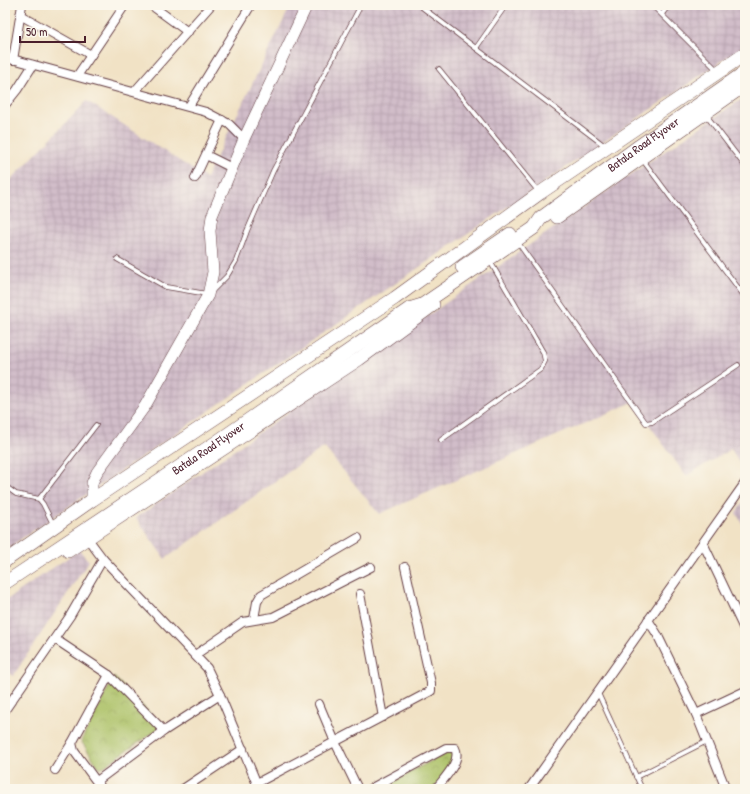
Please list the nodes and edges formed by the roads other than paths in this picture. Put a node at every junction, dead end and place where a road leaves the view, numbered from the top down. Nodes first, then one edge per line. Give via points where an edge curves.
1 (22, 5) edge
2 (125, 5) edge
3 (151, 5) edge
4 (211, 5) edge
5 (251, 5) edge
6 (306, 5) edge
7 (361, 5) edge
8 (419, 5) edge
9 (506, 5) edge
10 (652, 5) edge
11 (669, 5) edge
12 (662, 14) junction
13 (20, 16) junction
14 (188, 32) junction
15 (476, 48) junction
16 (745, 54) edge
17 (91, 55) junction
18 (9, 58) edge
19 (33, 65) junction
20 (439, 69) dead end
21 (718, 72) junction
22 (745, 72) edge
23 (77, 76) junction
24 (745, 85) edge
25 (135, 91) junction
26 (5, 105) edge
27 (189, 106) junction
28 (704, 113) junction
29 (222, 120) junction
30 (244, 139) junction
31 (607, 148) junction
32 (206, 155) junction
33 (641, 158) junction
34 (745, 166) edge
35 (232, 168) junction
36 (195, 178) dead end
37 (540, 193) junction
38 (519, 244) junction
39 (117, 259) dead end
40 (491, 263) junction
41 (208, 295) junction
42 (745, 297) edge
43 (738, 365) dead end
44 (96, 425) dead end
45 (441, 440) dead end
46 (745, 483) edge
47 (5, 486) edge
48 (39, 499) junction
49 (92, 500) junction
50 (54, 526) junction
51 (358, 538) dead end
52 (88, 539) junction
53 (703, 543) junction
54 (103, 559) junction
55 (5, 561) edge
56 (371, 567) dead end
57 (405, 567) dead end
58 (5, 583) edge
59 (5, 593) edge
60 (360, 594) dead end
61 (254, 620) junction
62 (648, 620) junction
63 (745, 631) edge
64 (55, 639) junction
65 (195, 655) junction
66 (109, 675) junction
67 (745, 691) edge
68 (598, 693) junction
69 (220, 695) junction
70 (319, 704) dead end
71 (5, 710) edge
72 (696, 714) junction
73 (383, 716) junction
74 (164, 731) junction
75 (707, 741) junction
76 (335, 742) junction
77 (72, 743) junction
78 (243, 749) junction
79 (55, 770) dead end
80 (636, 777) junction
81 (97, 781) junction
82 (258, 786) edge
83 (102, 789) edge
84 (183, 789) edge
85 (358, 789) edge
86 (370, 789) edge
87 (436, 789) edge
88 (529, 789) edge
89 (642, 789) edge
90 (726, 789) edge

1 - 13 street
2 - 17 street
3 - 14 street
4 - 14 street
5 - 27 street
6 - 30 street
7 - 41 lane via 273,171 236,261
8 - 15 lane
9 - 15 lane
10 - 12 lane
11 - 12 lane
12 - 21 lane
13 - 17 street
13 - 18 street
14 - 25 street
15 - 31 lane
16 - 21 main road
17 - 23 street
18 - 19 street
19 - 23 street
19 - 26 street
20 - 37 lane
21 - 31 main road
22 - 58 main road, Batala Road Flyover via 542,218 528,221 417,299 410,309
23 - 25 street
24 - 28 main road
25 - 27 street
27 - 29 street
28 - 33 main road
28 - 34 lane
29 - 30 street
29 - 32 street
30 - 35 street
31 - 37 main road
32 - 35 street
32 - 36 street
33 - 38 main road
33 - 42 lane
35 - 41 street via 212,216 210,230 213,272
37 - 49 main road via 395,298
38 - 40 main road
38 - 43 lane via 646,423 652,422
39 - 41 lane via 166,286
40 - 45 lane via 543,352 544,365
40 - 52 main road via 359,359
41 - 49 street via 145,406 97,472 92,483
44 - 48 lane
46 - 53 street
47 - 48 lane via 16,494
48 - 50 lane
49 - 50 main road
50 - 55 main road
51 - 61 street via 261,595
52 - 54 street
52 - 59 main road
53 - 62 street
53 - 63 street
54 - 64 street
54 - 65 street
56 - 61 street via 273,617
57 - 73 street via 431,691
60 - 73 street
61 - 65 street via 243,622
62 - 68 street
62 - 72 street
64 - 66 street
64 - 71 street
65 - 69 street via 207,668
66 - 74 street
66 - 77 street
67 - 72 street
68 - 80 lane
68 - 88 street
69 - 74 street
69 - 78 street
70 - 76 street
72 - 75 street
73 - 76 street
74 - 81 street
75 - 80 lane
75 - 90 street
76 - 82 street
76 - 85 street
77 - 79 street
77 - 81 street via 74,751
78 - 82 street
78 - 84 street
80 - 89 lane
81 - 83 street
86 - 87 street via 446,748 455,748 455,762

